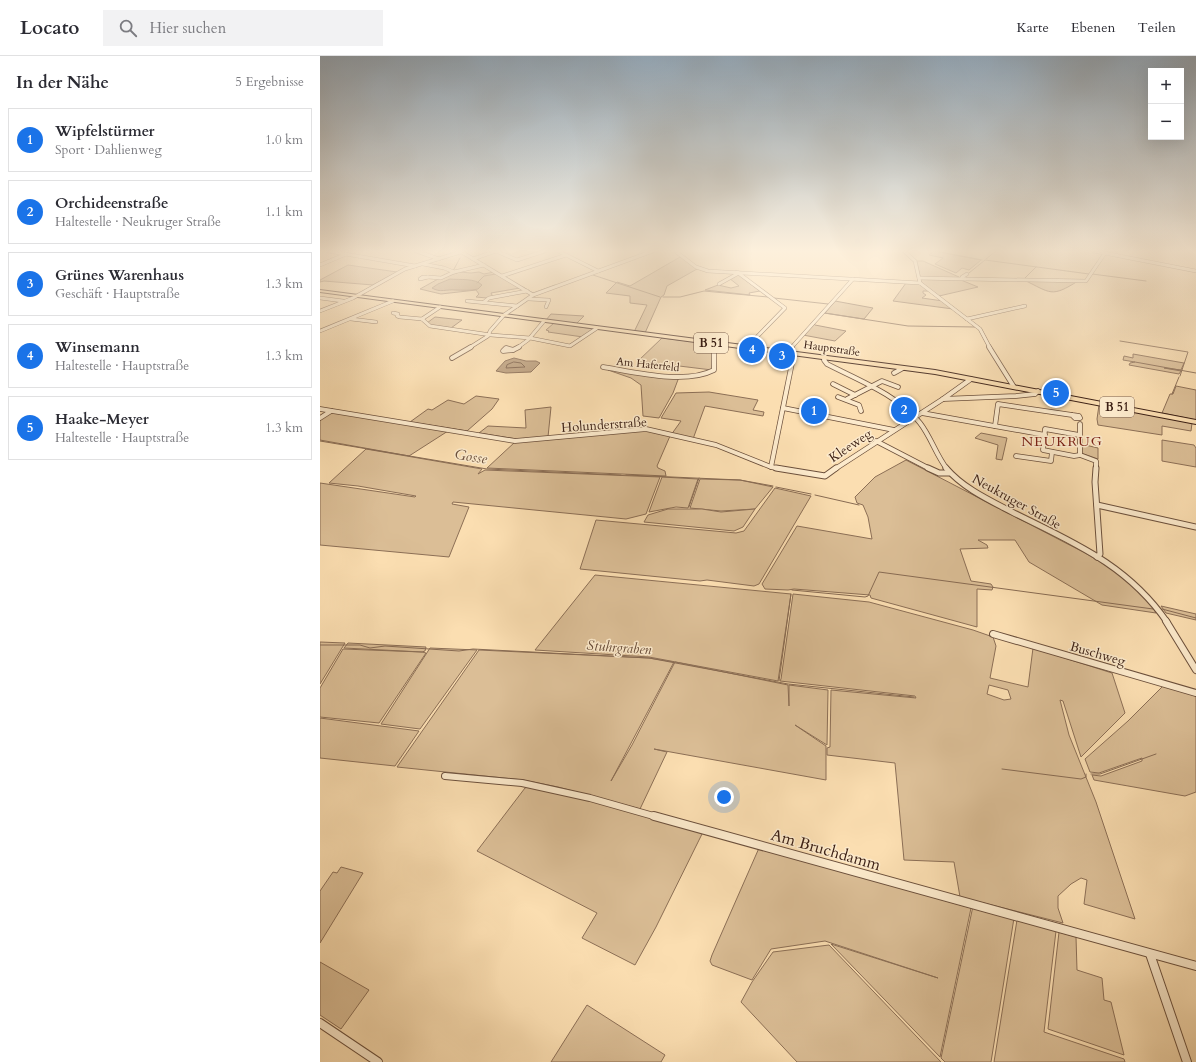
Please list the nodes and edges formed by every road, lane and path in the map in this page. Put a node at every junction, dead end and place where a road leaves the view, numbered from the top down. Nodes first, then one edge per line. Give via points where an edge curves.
1 (320, 298) edge
2 (352, 298) edge
3 (370, 298) edge
4 (490, 298) edge
5 (771, 298) edge
6 (836, 298) edge
7 (940, 298) edge
8 (528, 299) joint
9 (468, 300) dead end
10 (393, 301) junction
11 (344, 302) junction
12 (484, 302) junction
13 (517, 306) junction
14 (1025, 306) dead end
15 (440, 307) junction
16 (546, 307) dead end
17 (320, 311) edge
18 (393, 313) dead end
19 (504, 315) junction
20 (350, 319) junction
21 (422, 319) junction
22 (968, 319) junction
23 (544, 321) junction
24 (376, 322) dead end
25 (597, 328) junction
26 (320, 331) edge
27 (489, 334) junction
28 (530, 338) junction
29 (717, 344) junction
30 (747, 347) junction
31 (512, 350) dead end
32 (787, 352) junction
33 (794, 353) junction
34 (452, 358) dead end
35 (825, 358) junction
36 (603, 367) dead end
37 (903, 368) junction
38 (894, 373) dead end
39 (971, 379) junction
40 (833, 384) dead end
41 (898, 387) dead end
42 (1014, 387) junction
43 (870, 388) junction
44 (1038, 391) junction
45 (855, 395) junction
46 (838, 397) dead end
47 (847, 399) junction
48 (943, 399) junction
49 (783, 408) junction
50 (320, 409) edge
51 (331, 411) junction
52 (861, 411) dead end
53 (922, 413) junction
54 (1072, 415) dead end
55 (915, 417) junction
56 (320, 418) edge
57 (1196, 422) edge
58 (1080, 424) dead end
59 (995, 426) junction
60 (894, 430) junction
61 (1045, 435) junction
62 (1079, 435) junction
63 (876, 441) junction
64 (1052, 452) junction
65 (1080, 455) junction
66 (1016, 456) dead end
67 (771, 467) junction
68 (949, 473) junction
69 (1097, 505) junction
70 (1196, 527) edge
71 (1097, 557) junction
72 (993, 634) dead end
73 (1196, 670) edge
74 (1196, 693) edge
75 (445, 776) dead end
76 (1150, 954) junction
77 (1196, 966) edge
78 (320, 1023) edge
79 (378, 1062) edge
80 (1187, 1062) edge

1 - 11 street
2 - 11 street
3 - 10 main road, Hauptstraße / B 51
4 - 12 street
5 - 30 street via 785,308
6 - 32 street
7 - 22 street
8 - 13 street
8 - 16 street via 549,300
9 - 12 street
10 - 15 main road, Hauptstraße / B 51
10 - 20 street
11 - 17 street
12 - 13 street
13 - 19 street
14 - 22 street
15 - 19 main road, Hauptstraße / B 51
15 - 21 street
18 - 21 street
19 - 23 main road, Hauptstraße / B 51
19 - 27 street
20 - 24 street
20 - 26 street
21 - 27 street via 430,326
22 - 42 street via 983,332 997,361
23 - 25 main road, Hauptstraße / B 51
23 - 28 street
25 - 28 street via 570,346
25 - 29 main road, Hauptstraße / B 51
27 - 28 street
27 - 34 street
28 - 31 street
29 - 30 main road, Hauptstraße / B 51
29 - 36 street, Am Haferfeld via 714,370 707,374 680,377
30 - 32 main road, Hauptstraße / B 51
32 - 33 main road, Hauptstraße / B 51
33 - 35 main road, Hauptstraße / B 51
33 - 49 street
35 - 37 main road, Hauptstraße / B 51
35 - 43 street, Neukruger Straße via 827,364
37 - 38 street
37 - 39 main road, Hauptstraße / B 51
39 - 42 main road, Hauptstraße / B 51
39 - 48 street, Kleeweg
40 - 45 street
41 - 43 street via 882,381
42 - 44 main road, Hauptstraße / B 51
43 - 45 street
43 - 55 street, Neukruger Straße
44 - 48 street via 1035,394 1016,396
44 - 57 main road, Hauptstraße / B 51
45 - 47 street
46 - 47 street
47 - 52 street via 861,406
48 - 53 street, Kleeweg
49 - 60 street
49 - 67 street
50 - 51 street, Holunderstraße
51 - 56 street
51 - 67 street, Holunderstraße via 516,441 646,429 716,445
53 - 55 street, Kleeweg
53 - 59 street
54 - 59 street via 998,404
55 - 60 street, Kleeweg
55 - 68 street, Neukruger Straße
58 - 62 street
59 - 61 street
60 - 63 street, Kleeweg
61 - 62 street via 1044,429
61 - 64 street via 1043,450
62 - 65 street
63 - 67 street, Kleeweg via 825,476
63 - 68 street via 939,473
64 - 65 street
64 - 66 street via 1051,462
65 - 69 street via 1096,461 1094,473
68 - 71 street, Neukruger Straße via 983,497
69 - 70 street
69 - 71 street via 1100,554
71 - 73 street, Neukruger Straße via 1124,575 1144,593 1164,618
72 - 74 street, Buschweg
75 - 76 street, Am Bruchdamm via 522,783 590,798
76 - 77 street, Am Bruchdamm
76 - 80 street
78 - 79 street

